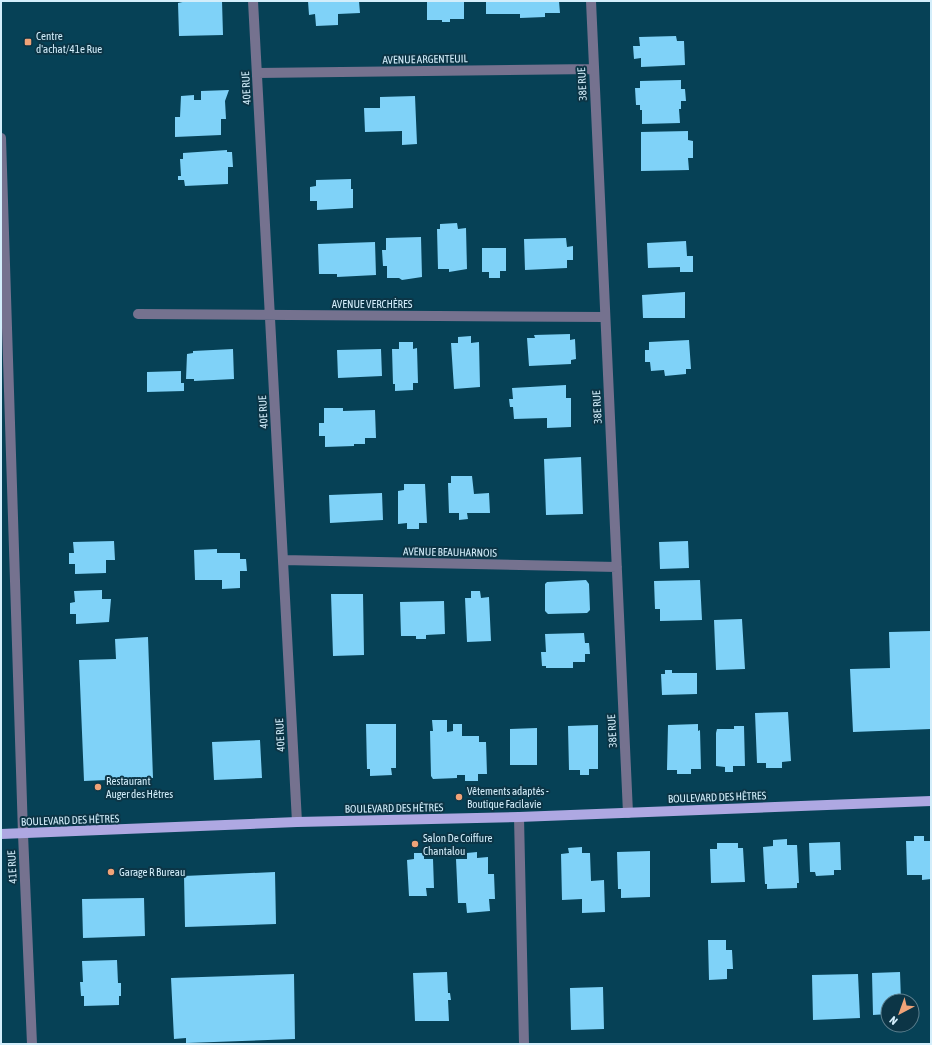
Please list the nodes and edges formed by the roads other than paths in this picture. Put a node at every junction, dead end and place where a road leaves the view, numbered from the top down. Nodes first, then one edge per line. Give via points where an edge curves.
1 (253, 1) edge
2 (590, 1) edge
3 (594, 69) junction
4 (257, 73) junction
5 (1, 138) edge
6 (138, 314) dead end
7 (270, 316) junction
8 (605, 317) junction
9 (283, 560) junction
10 (617, 568) junction
11 (931, 801) edge
12 (628, 813) junction
13 (518, 817) junction
14 (297, 822) junction
15 (1, 834) edge
16 (23, 834) junction
17 (32, 1044) edge
18 (524, 1044) edge

1 - 4 street, 40E RUE
2 - 3 street, 38E RUE
3 - 4 street, AVENUE ARGENTEUIL
3 - 8 street, 38E RUE
4 - 7 street, 40E RUE
5 - 16 street, 41E RUE
6 - 7 street, AVENUE VERCHÈRES
7 - 8 street, AVENUE VERCHÈRES
7 - 9 street, 40E RUE
8 - 10 street, 38E RUE
9 - 10 street, AVENUE BEAUHARNOIS
9 - 14 street, 40E RUE
10 - 12 street, 38E RUE
11 - 12 main road, BOULEVARD DES HÊTRES
12 - 13 main road, BOULEVARD DES HÊTRES
13 - 14 main road, BOULEVARD DES HÊTRES
13 - 18 street
14 - 16 main road, BOULEVARD DES HÊTRES
15 - 16 main road, BOULEVARD DES HÊTRES
16 - 17 street, 41E RUE

